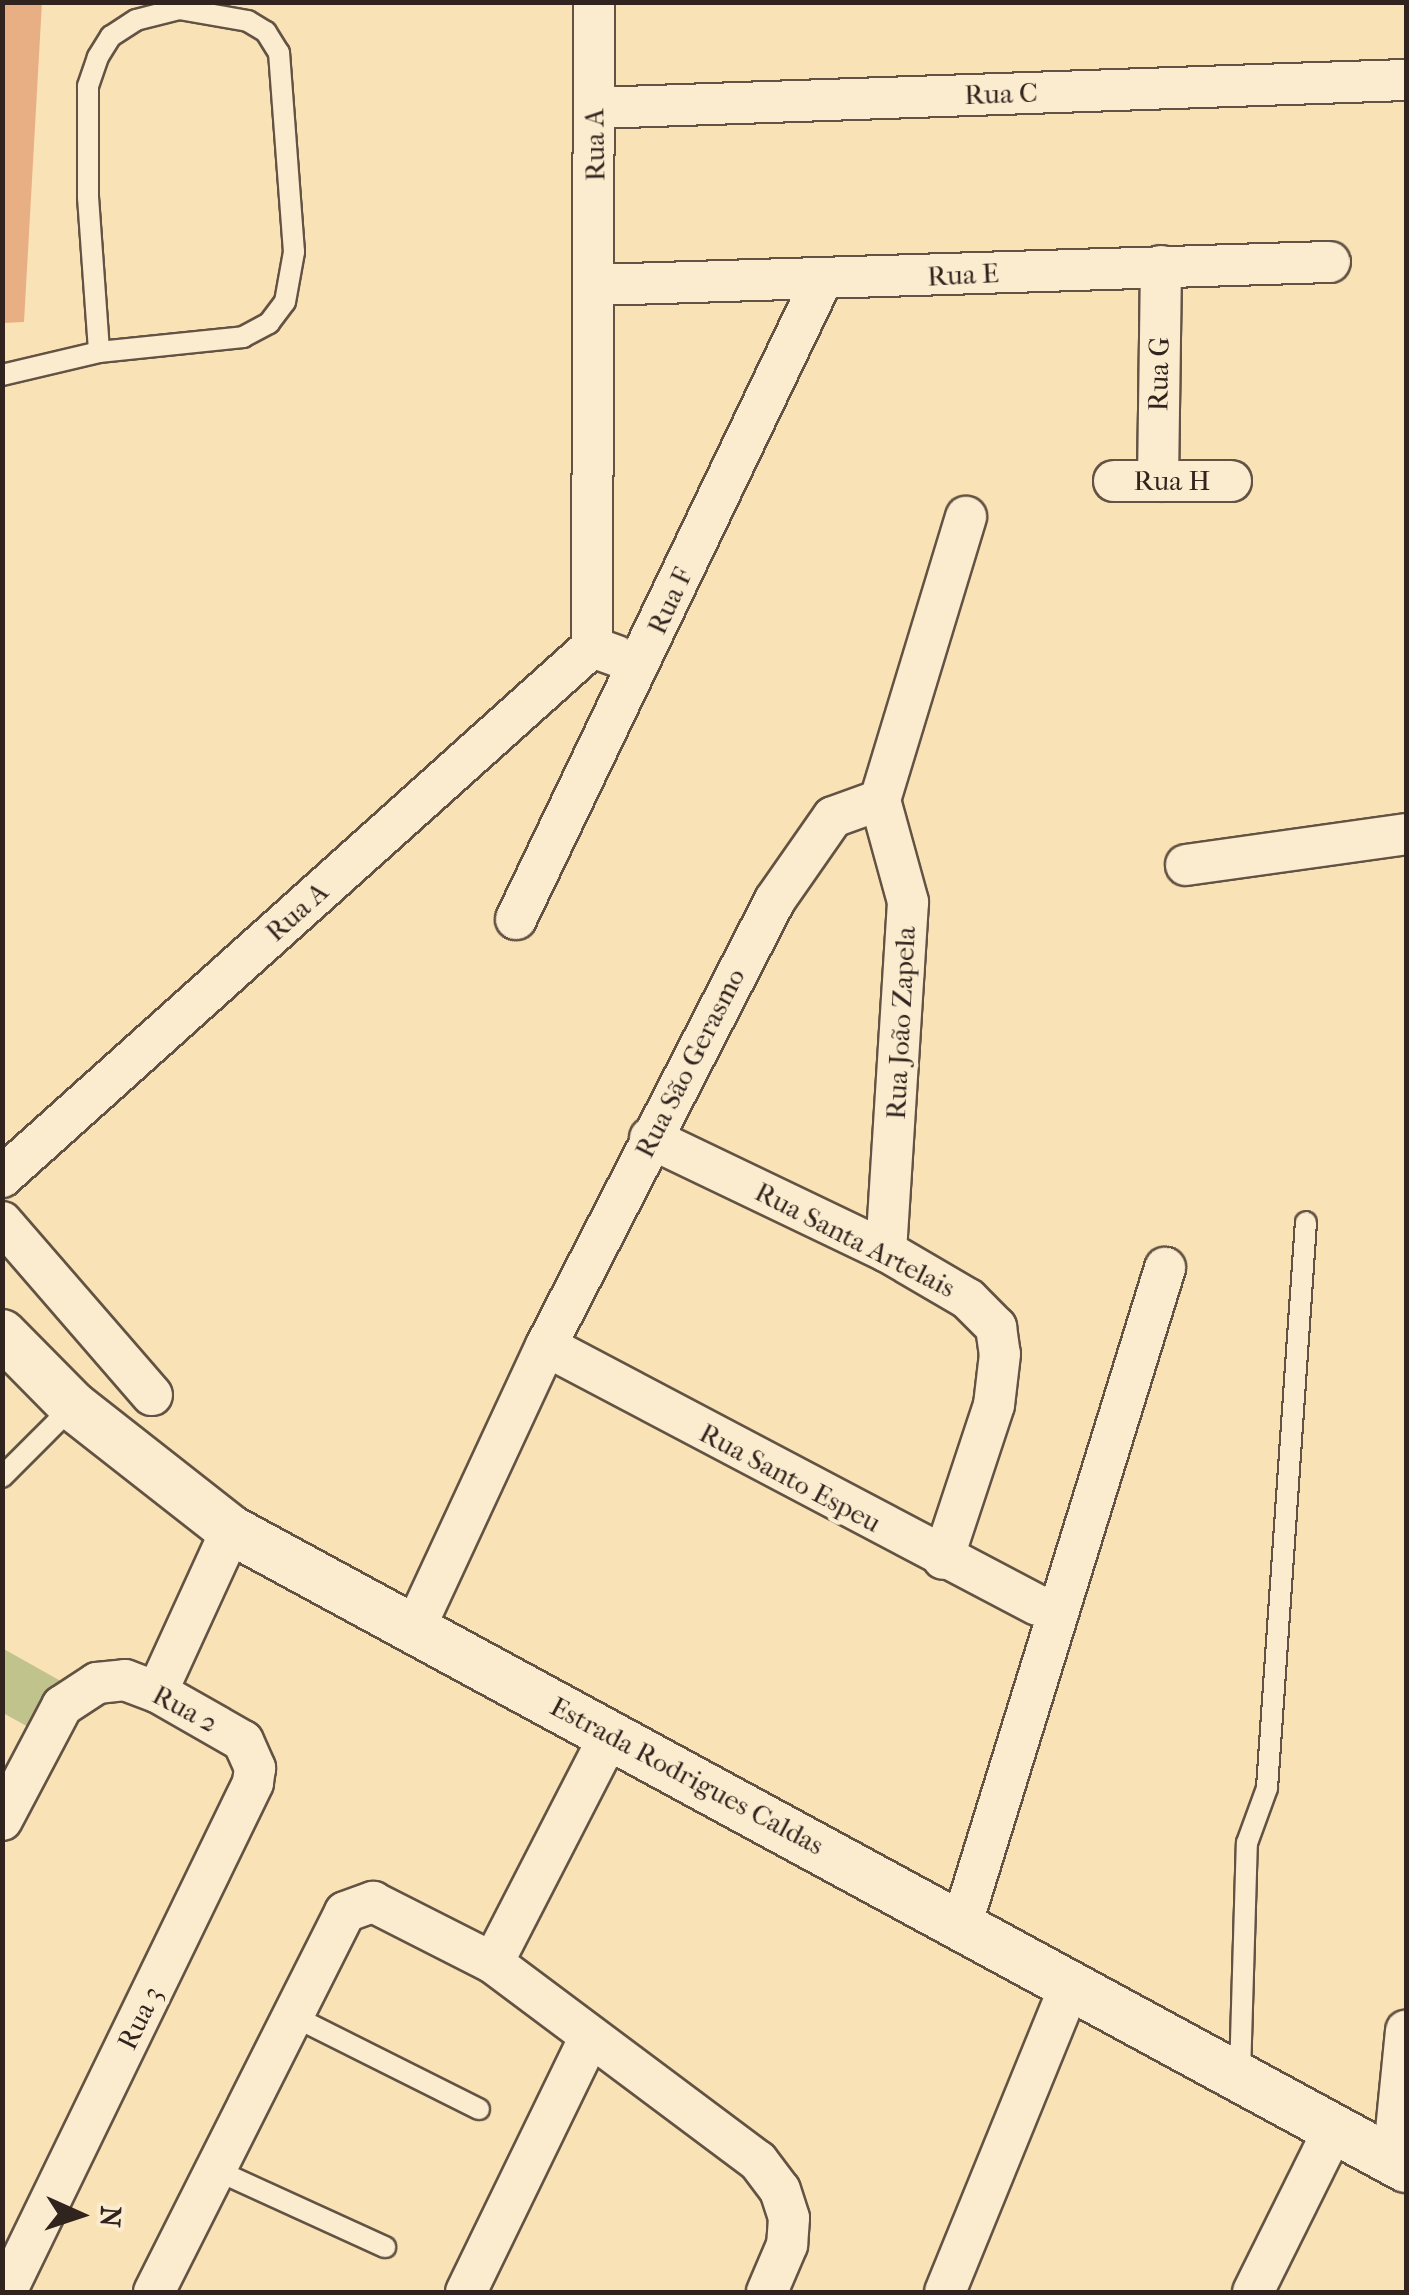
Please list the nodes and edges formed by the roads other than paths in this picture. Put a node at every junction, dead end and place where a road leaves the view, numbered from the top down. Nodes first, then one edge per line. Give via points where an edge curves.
1 (594, 2) edge
2 (1406, 80) edge
3 (595, 108) junction
4 (1330, 262) dead end
5 (1161, 266) junction
6 (821, 282) junction
7 (597, 285) junction
8 (99, 352) junction
9 (2, 375) edge
10 (1114, 481) dead end
11 (1158, 481) junction
12 (1231, 481) dead end
13 (966, 517) dead end
14 (592, 646) junction
15 (640, 665) junction
16 (880, 800) junction
17 (1406, 834) edge
18 (1186, 865) dead end
19 (516, 919) dead end
20 (650, 1138) junction
21 (2, 1177) edge
22 (2, 1222) edge
23 (1306, 1222) dead end
24 (886, 1251) junction
25 (1165, 1268) dead end
26 (2, 1334) edge
27 (546, 1346) junction
28 (152, 1395) dead end
29 (73, 1406) junction
30 (2, 1478) edge
31 (231, 1530) junction
32 (943, 1559) junction
33 (1037, 1605) dead end
34 (414, 1630) junction
35 (141, 1686) junction
36 (610, 1734) junction
37 (243, 1741) joint
38 (2, 1820) edge
39 (962, 1923) junction
40 (493, 1963) junction
41 (1070, 1986) junction
42 (293, 2016) junction
43 (1406, 2031) edge
44 (590, 2037) junction
45 (1239, 2080) junction
46 (479, 2108) dead end
47 (1333, 2130) junction
48 (1400, 2165) edge
49 (216, 2170) junction
50 (385, 2248) dead end
51 (6, 2292) edge
52 (154, 2292) edge
53 (466, 2292) edge
54 (767, 2292) edge
55 (945, 2292) edge
56 (1252, 2292) edge

1 - 3 street, Rua A
2 - 3 street, Rua C
3 - 7 street, Rua A
4 - 5 street, Rua E
5 - 6 street, Rua E
5 - 11 street, Rua G
6 - 7 street, Rua E
6 - 15 street, Rua F
7 - 14 street, Rua A
8 - 8 lane via 88,197 88,86 98,56 111,36 136,20 179,10 248,21 266,32 279,54 294,252 285,302 269,323 243,338
8 - 9 lane
10 - 11 street, Rua H
11 - 12 street, Rua H
13 - 16 street
14 - 15 street
14 - 21 street, Rua A
15 - 19 street, Rua F
16 - 20 street, Rua São Gerasmo via 833,817 810,844
16 - 24 street, Rua João Zapela via 908,902
17 - 18 street
20 - 24 street, Rua Santa Artelais
20 - 27 street, Rua São Gerasmo
22 - 28 street
23 - 45 lane via 1267,1788 1246,1843
24 - 32 street, Rua Santa Artelais via 968,1299 996,1327 994,1406
25 - 39 street
26 - 29 street, Estrada Rodrigues Caldas
27 - 32 street, Rua Santo Espeu
27 - 34 street, Rua São Gerasmo
29 - 30 lane
29 - 31 street, Estrada Rodrigues Caldas
31 - 34 street, Estrada Rodrigues Caldas
31 - 35 street
32 - 33 street, Rua Santo Espeu
34 - 36 street, Estrada Rodrigues Caldas
35 - 37 street, Rua 2
35 - 38 street via 98,1683 62,1706
36 - 39 street, Estrada Rodrigues Caldas
36 - 40 street
37 - 51 street, Rua 3 via 255,1768 253,1783
39 - 41 street, Estrada Rodrigues Caldas
40 - 42 street via 411,1917 358,1903 345,1912
40 - 44 street
41 - 45 street, Estrada Rodrigues Caldas
41 - 55 street
42 - 46 lane
42 - 49 street
43 - 48 street
44 - 53 street
44 - 54 street via 758,2161 780,2190 789,2218 787,2245
45 - 47 street, Estrada Rodrigues Caldas
47 - 48 street, Estrada Rodrigues Caldas
47 - 56 street
49 - 50 lane
49 - 52 street

